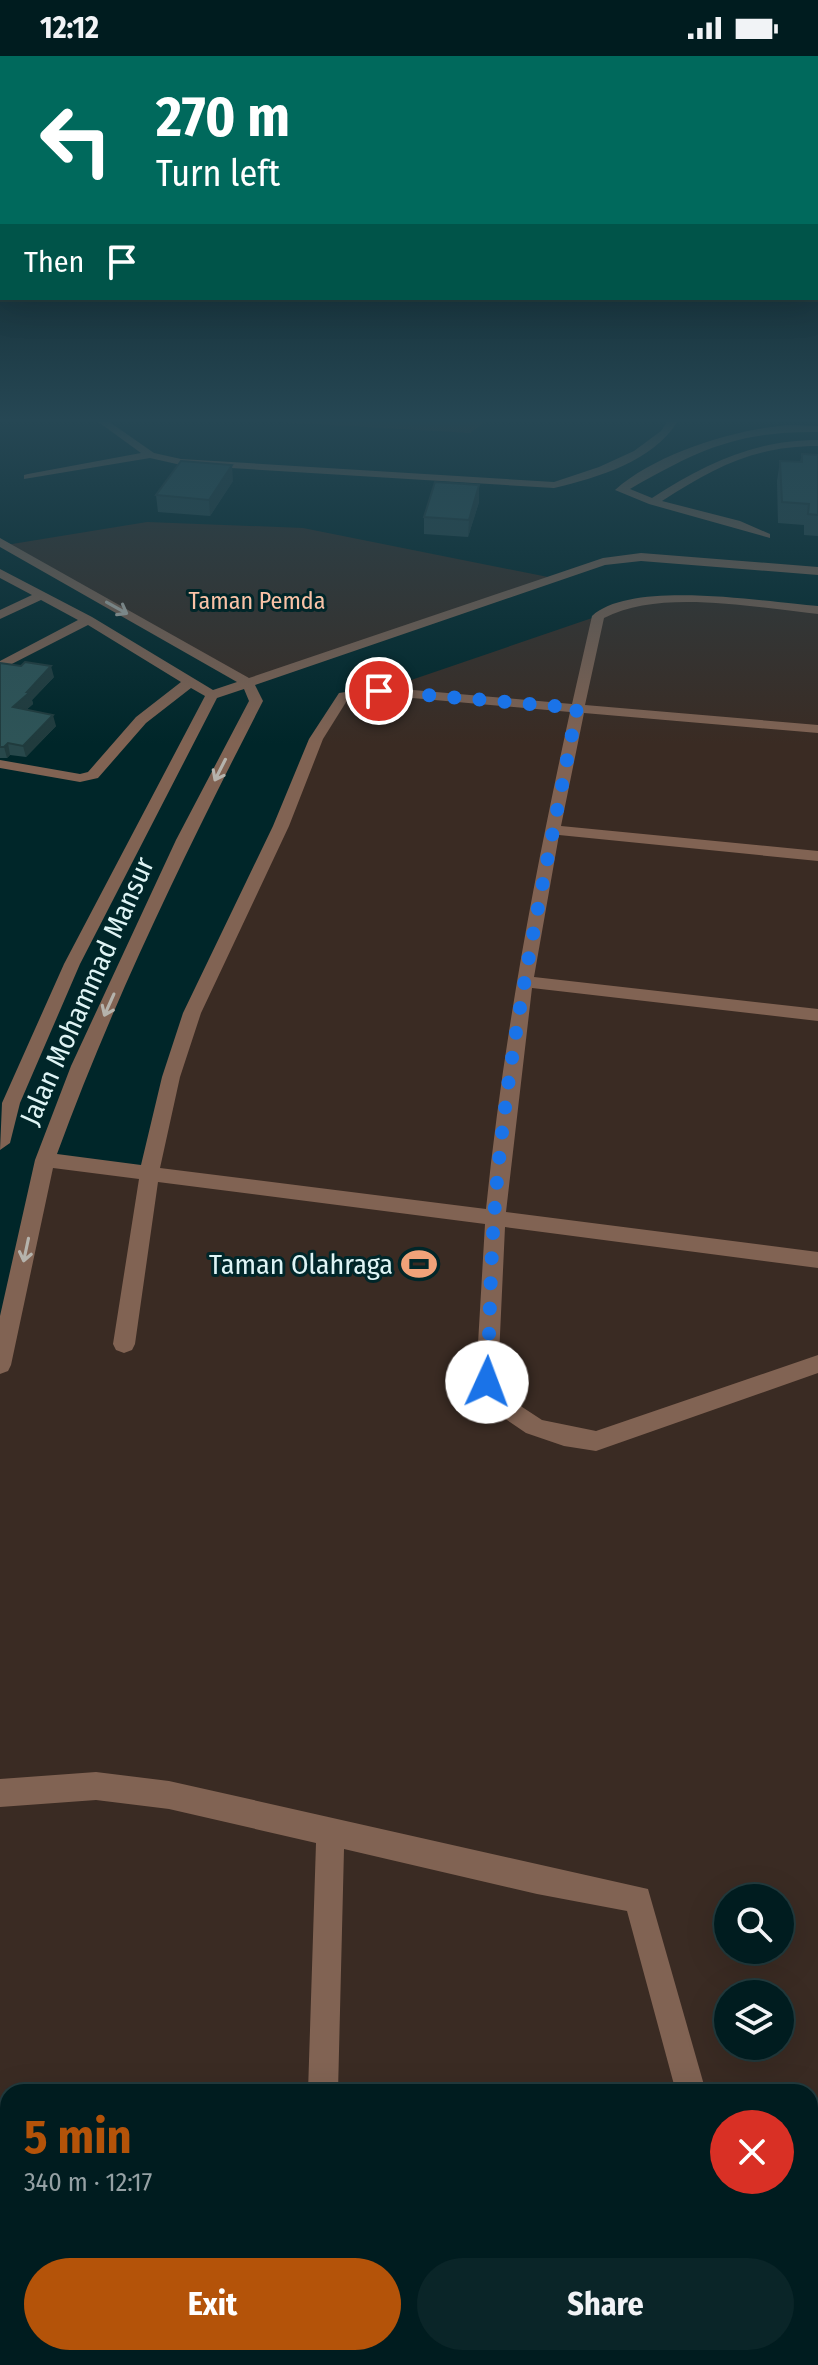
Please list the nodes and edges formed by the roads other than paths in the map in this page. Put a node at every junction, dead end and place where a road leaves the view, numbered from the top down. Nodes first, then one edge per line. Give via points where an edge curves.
1 (749, 529) edge
2 (766, 536) dead end
3 (0, 542) edge
4 (818, 571) edge
5 (0, 573) edge
6 (41, 595) junction
7 (818, 610) edge
8 (0, 615) edge
9 (88, 620) junction
10 (0, 666) edge
11 (191, 682) junction
12 (248, 683) junction
13 (212, 695) junction
14 (577, 708) junction
15 (818, 729) edge
16 (0, 764) edge
17 (554, 830) junction
18 (818, 856) edge
19 (525, 982) junction
20 (818, 1015) edge
21 (0, 1143) edge
22 (45, 1160) junction
23 (151, 1175) junction
24 (494, 1218) junction
25 (818, 1260) edge
26 (124, 1344) dead end
27 (818, 1364) edge
28 (0, 1365) edge
29 (0, 1793) edge
30 (330, 1833) junction
31 (323, 2084) edge
32 (689, 2084) edge

1 - 2 street
3 -> 12 street
4 - 12 street via 641,557 603,562
5 - 6 street
6 - 8 street
6 - 9 street
7 - 14 street via 667,599 609,606 598,616
9 - 10 street
9 - 11 street
11 - 13 street
11 - 16 street via 141,720 89,777
12 - 13 street
12 -> 22 street, Jalan Mohammad Mansur via 256,701 152,909 80,1066
13 - 21 street, Jalan Mohammad Mansur via 72,964 11,1103
14 - 15 street
14 - 17 street
14 - 23 street via 379,691 355,692 336,704 182,1039
17 - 18 street
17 - 19 street
19 - 20 street
19 - 24 street
22 - 23 street
22 -> 28 street, Jalan Mohammad Mansur
23 - 24 street
23 - 26 street
24 - 25 street
24 - 27 street via 487,1382 514,1417 561,1438 596,1441
29 - 30 street via 96,1786 136,1790
30 - 31 street
30 - 32 street via 638,1899

